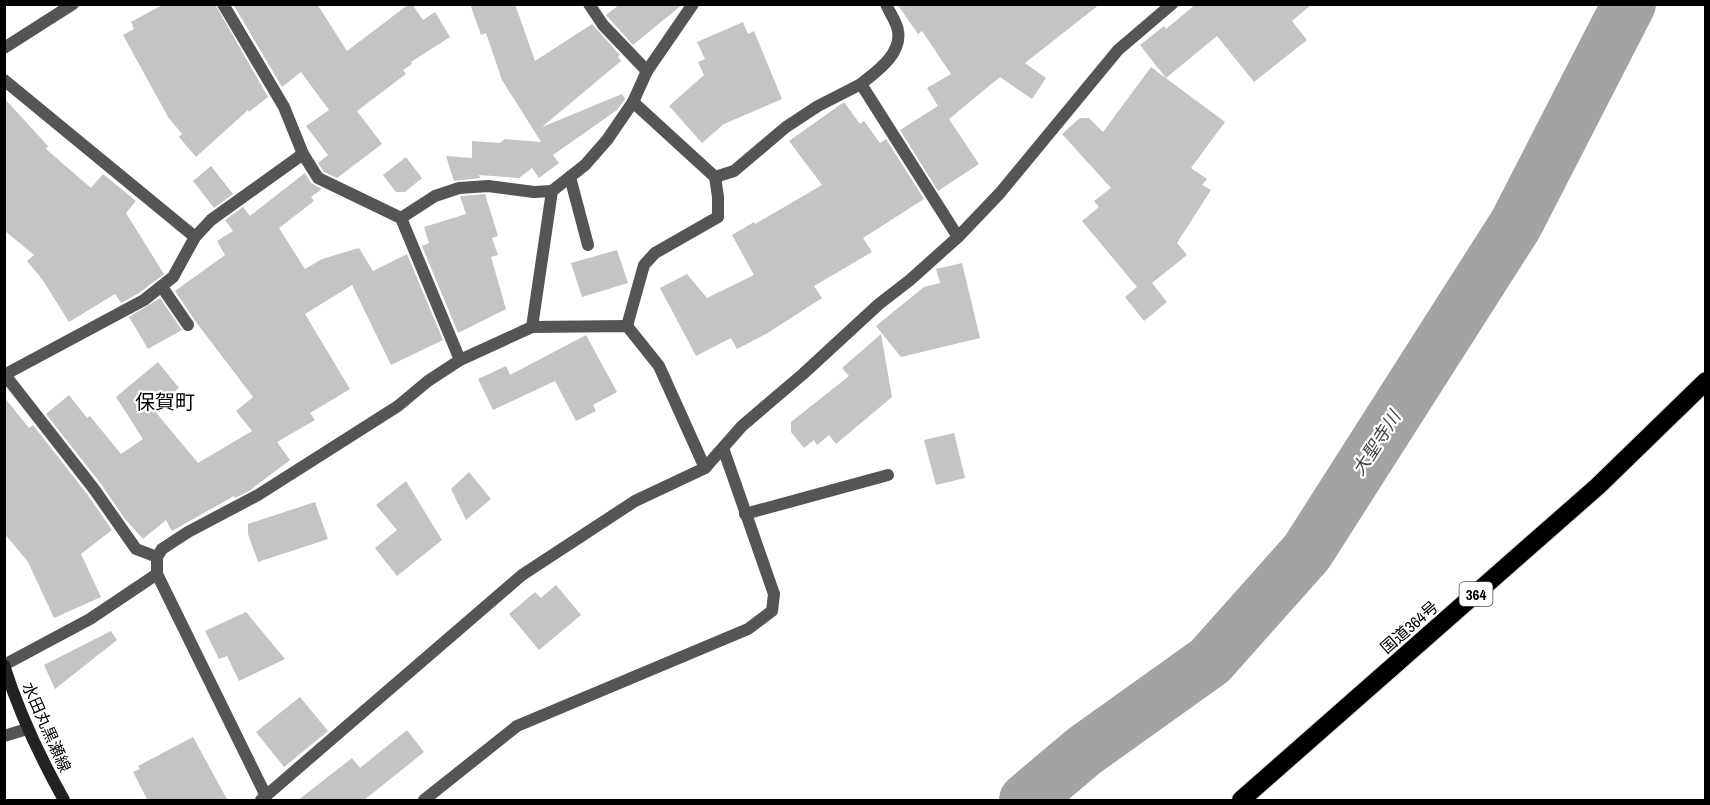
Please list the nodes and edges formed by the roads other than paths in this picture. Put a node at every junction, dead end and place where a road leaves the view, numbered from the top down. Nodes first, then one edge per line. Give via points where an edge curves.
1 (73, 4) edge
2 (223, 4) edge
3 (589, 4) edge
4 (693, 4) edge
5 (886, 4) edge
6 (1172, 4) edge
7 (4, 48) edge
8 (647, 71) junction
9 (4, 80) edge
10 (861, 84) junction
11 (633, 102) junction
12 (303, 154) junction
13 (570, 177) junction
14 (715, 177) junction
15 (552, 190) junction
16 (402, 218) junction
17 (195, 237) junction
18 (958, 237) junction
19 (588, 245) dead end
20 (162, 287) junction
21 (188, 325) dead end
22 (627, 326) junction
23 (532, 327) junction
24 (460, 360) junction
25 (4, 375) edge
26 (1706, 381) edge
27 (723, 448) junction
28 (705, 468) junction
29 (888, 475) dead end
30 (745, 514) junction
31 (157, 557) junction
32 (157, 574) junction
33 (4, 665) edge
34 (27, 729) junction
35 (4, 736) edge
36 (263, 798) edge
37 (64, 801) edge
38 (424, 801) edge
39 (1241, 801) edge

1 - 7 street
2 - 12 street via 284,107
3 - 8 street via 603,25
4 - 8 street
5 - 10 street via 898,30 897,48
6 - 18 street via 1119,50 1000,193
8 - 11 street
9 - 17 street
10 - 14 street via 786,127 734,171
10 - 18 street
11 - 13 street via 607,140
11 - 14 street
12 - 16 street via 318,178
12 - 17 street via 211,220
13 - 15 street
13 - 19 street
14 - 22 street via 718,217 655,253 644,265
15 - 16 street via 459,188 435,196
15 - 23 street
16 - 24 street
17 - 20 street via 173,277
18 - 27 street via 742,426
20 - 21 street
20 - 25 street
22 - 23 street
22 - 28 street via 659,366
23 - 24 street
24 - 31 street via 398,406 258,495 188,532 162,549
25 - 31 street via 136,549
26 - 39 highway, 国道364号 / 364 via 1598,486
27 - 28 street
27 - 30 street
28 - 36 street via 635,501 522,574
29 - 30 street
30 - 38 street via 774,594 772,611 748,629 517,726
31 - 32 street
32 - 33 street via 90,619
32 - 36 street
33 - 34 main road, 水田丸黒瀬線
34 - 35 street
34 - 37 main road, 水田丸黒瀬線

